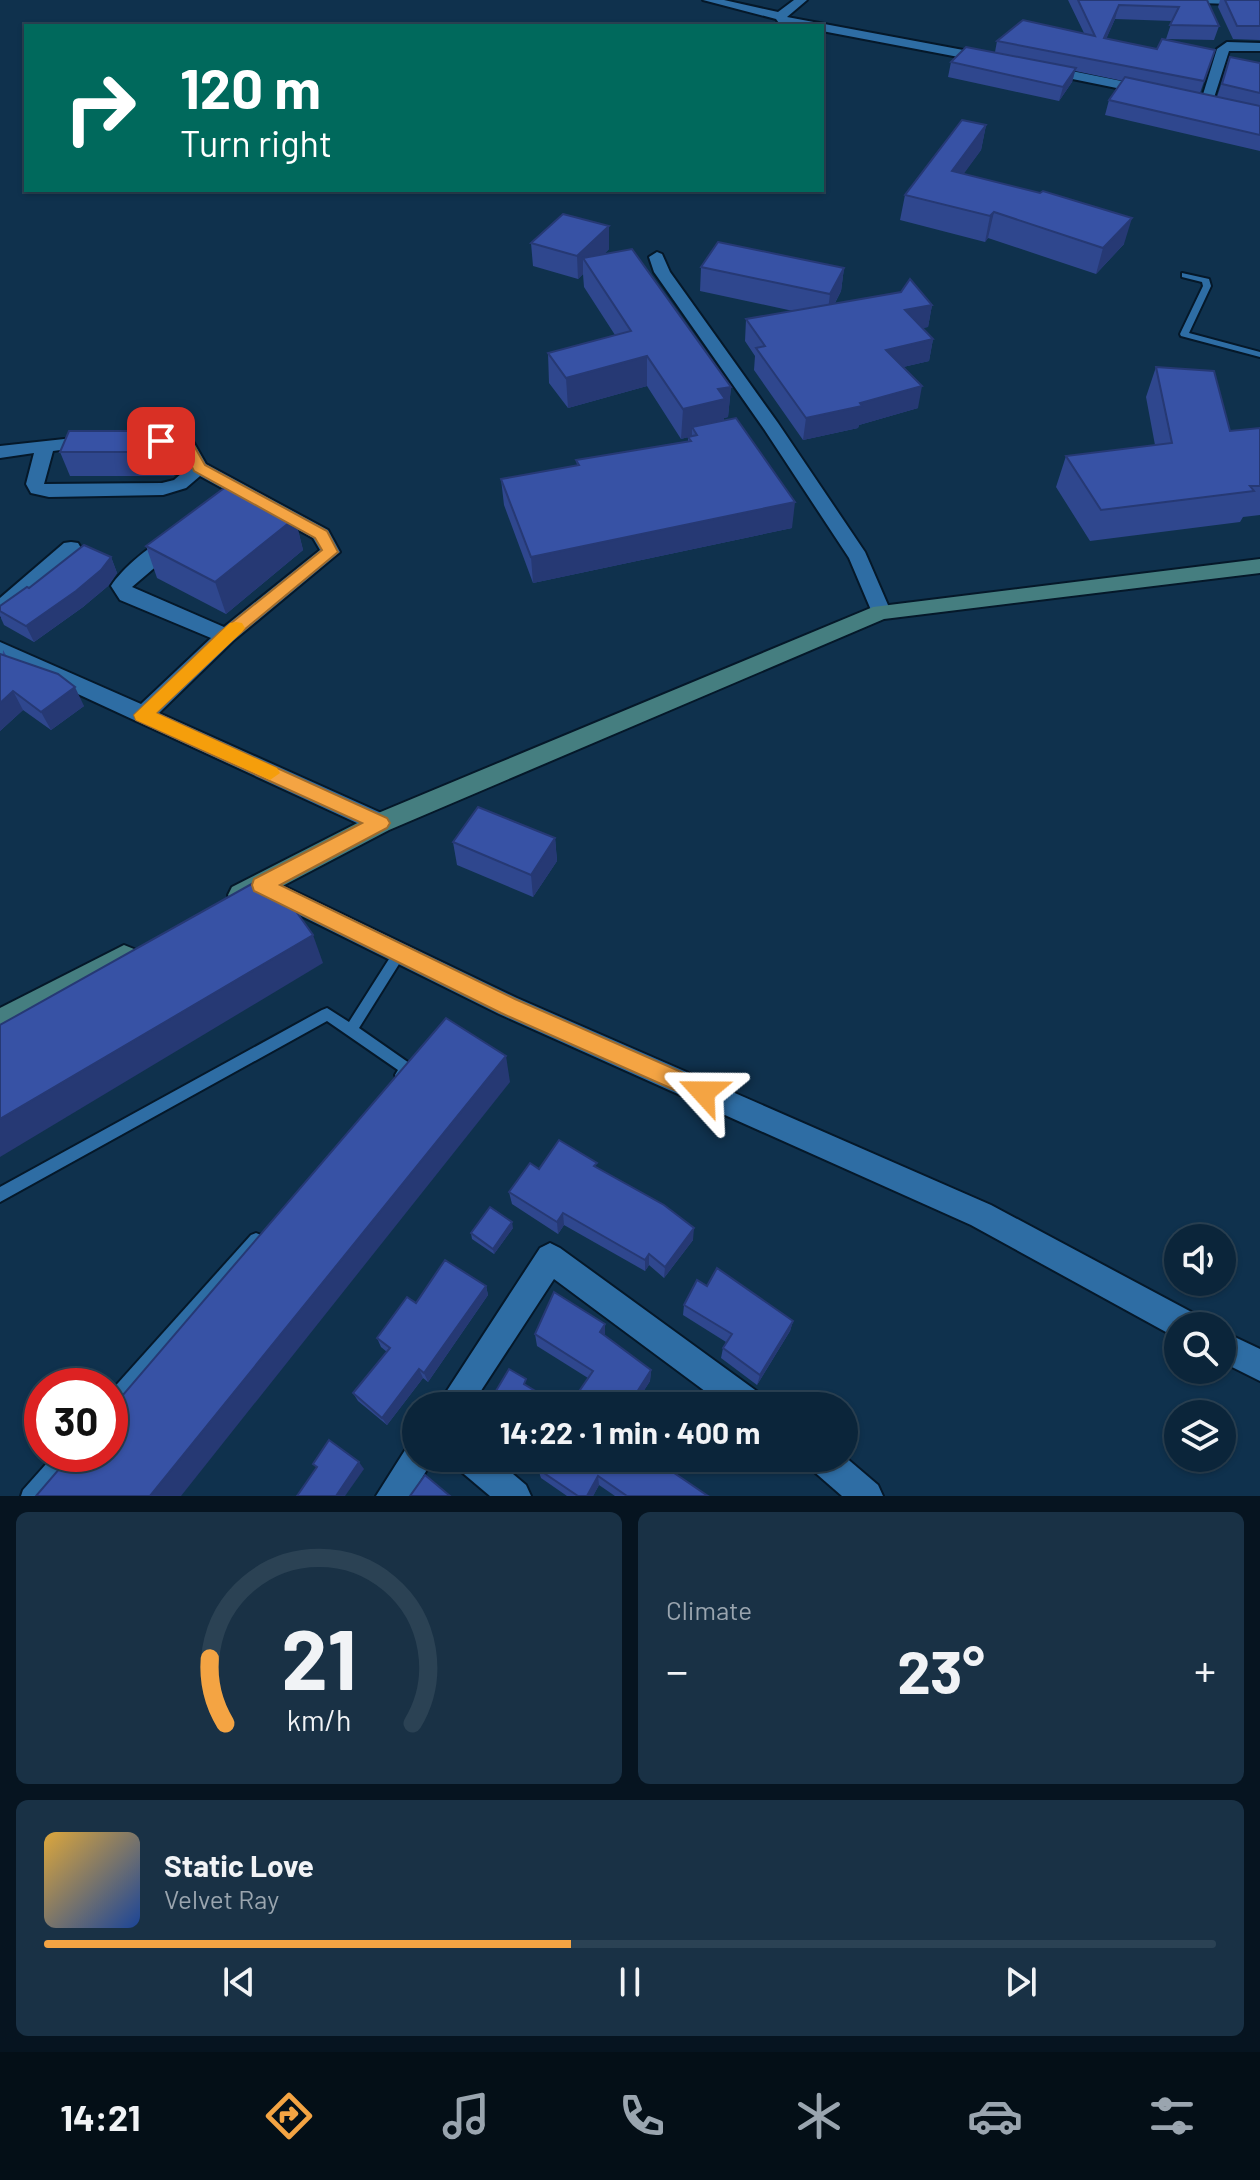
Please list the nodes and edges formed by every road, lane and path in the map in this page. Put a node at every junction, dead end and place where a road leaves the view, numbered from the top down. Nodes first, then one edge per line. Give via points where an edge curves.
1 (709, 0) edge
2 (801, 0) edge
3 (1260, 2) edge
4 (1205, 4) edge
5 (780, 16) junction
6 (807, 24) edge
7 (824, 27) edge
8 (1260, 47) edge
9 (1004, 62) edge
10 (1034, 67) edge
11 (1165, 94) edge
12 (1206, 104) edge
13 (657, 257) dead end
14 (1185, 275) dead end
15 (1260, 355) edge
16 (134, 436) edge
17 (104, 439) edge
18 (45, 446) junction
19 (0, 452) edge
20 (199, 468) junction
21 (193, 527) edge
22 (71, 548) dead end
23 (1260, 566) edge
24 (0, 609) edge
25 (881, 612) junction
26 (226, 636) junction
27 (0, 649) edge
28 (143, 715) junction
29 (380, 823) junction
30 (261, 885) junction
31 (221, 906) edge
32 (139, 949) edge
33 (400, 951) junction
34 (0, 1022) edge
35 (351, 1029) junction
36 (387, 1092) edge
37 (0, 1195) edge
38 (264, 1231) edge
39 (1164, 1314) edge
40 (1236, 1353) edge
41 (1260, 1366) edge
42 (128, 1384) edge
43 (462, 1392) edge
44 (732, 1392) edge
45 (50, 1472) edge
46 (408, 1472) edge
47 (486, 1472) edge
48 (839, 1472) edge
49 (29, 1496) edge
50 (392, 1496) edge
51 (515, 1496) edge
52 (867, 1496) edge

1 - 5 street
2 - 5 street
3 - 4 street
5 - 6 street
7 - 9 street
8 - 12 street via 1224,40 1226,64
10 - 11 street
13 - 25 street via 764,428 858,557
14 - 15 lane via 1206,281 1207,286 1184,334
16 - 20 street via 188,447
17 - 18 street
18 - 19 street
18 - 20 street via 35,484 49,491 163,489 180,484
20 - 26 street via 234,495 321,534 330,552
21 - 26 street via 121,586 127,595
22 - 24 street
23 - 25 street
25 - 29 street
26 - 28 street
27 - 28 street
28 - 29 street
29 - 30 street
30 - 31 street
30 - 33 street
32 - 34 street
33 - 35 lane
33 - 39 street via 508,1006 981,1215
35 - 36 lane via 407,1069
35 - 37 lane via 327,1014
38 - 42 lane
40 - 41 street
43 - 44 street via 550,1258
45 - 49 lane
46 - 50 street
47 - 51 street
48 - 52 street

